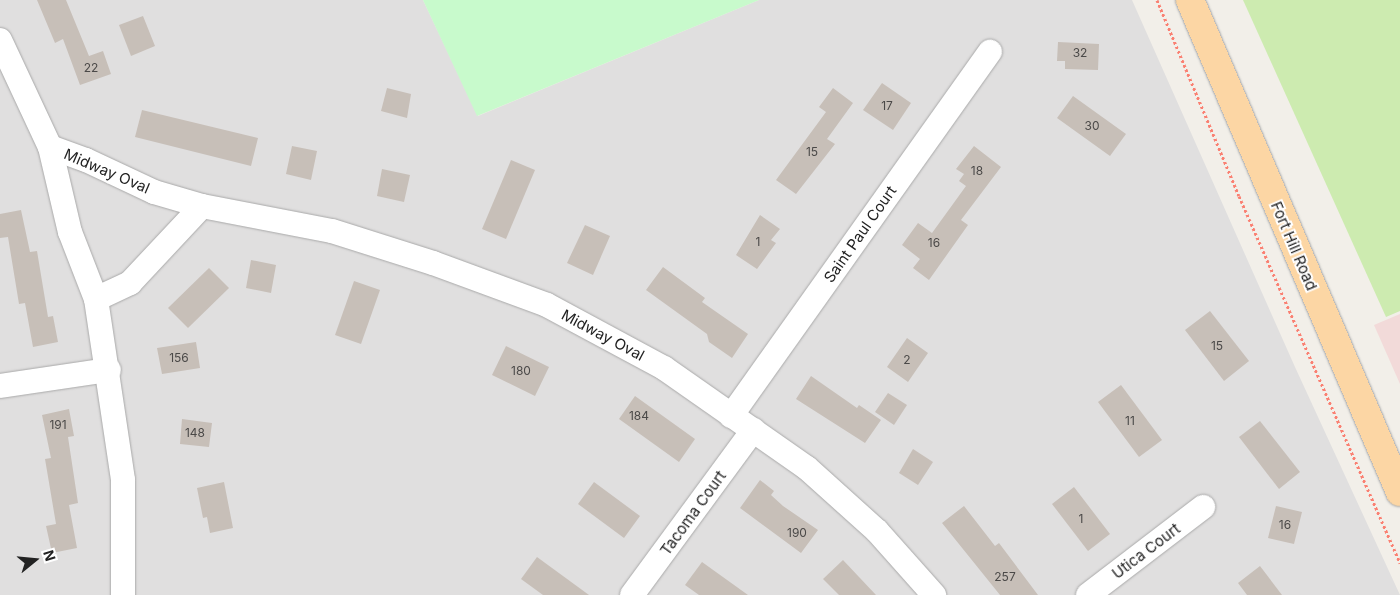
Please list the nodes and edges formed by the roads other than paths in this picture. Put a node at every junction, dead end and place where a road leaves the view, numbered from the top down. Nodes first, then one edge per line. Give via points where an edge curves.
1 (1190, 0) edge
2 (0, 40) edge
3 (990, 52) dead end
4 (50, 148) junction
5 (202, 206) junction
6 (96, 299) junction
7 (109, 370) junction
8 (0, 386) edge
9 (731, 416) junction
10 (753, 430) junction
11 (1400, 492) edge
12 (1203, 507) dead end
13 (123, 595) edge
14 (632, 595) edge
15 (934, 595) edge
16 (1088, 595) edge

1 - 11 main road, Fort Hill Road
2 - 4 street
3 - 9 street, Saint Paul Court
4 - 5 street, Midway Oval via 86,160 154,192
4 - 6 street, Midway Oval via 70,232
5 - 6 street via 130,283
5 - 9 street, Midway Oval via 332,231 433,263 547,305 664,368
6 - 7 street, Midway Oval
7 - 8 street
7 - 13 street, Midway Oval via 123,480
9 - 10 street, Midway Oval
10 - 14 street, Tacoma Court
10 - 15 street, Midway Oval via 807,468 877,531
12 - 16 street, Utica Court

